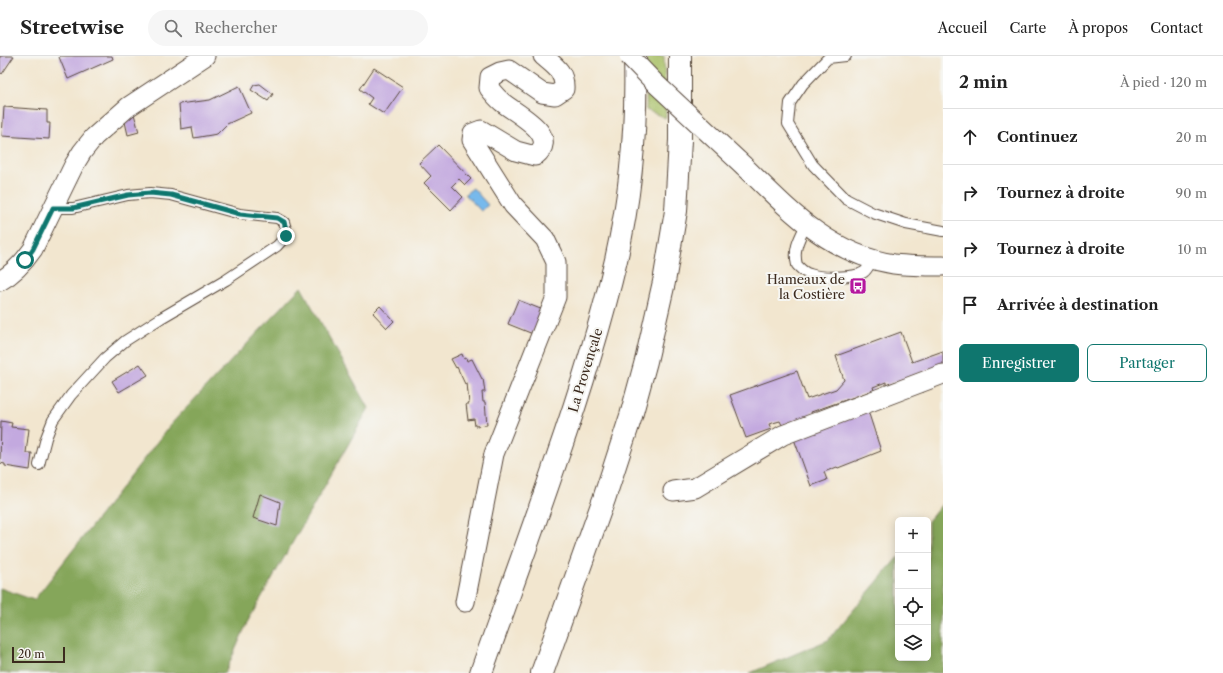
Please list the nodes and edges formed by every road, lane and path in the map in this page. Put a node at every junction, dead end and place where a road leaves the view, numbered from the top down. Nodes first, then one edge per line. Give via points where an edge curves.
1 (205, 56) edge
2 (543, 56) edge
3 (628, 56) edge
4 (635, 56) edge
5 (680, 56) edge
6 (846, 56) edge
7 (53, 208) junction
8 (806, 225) junction
9 (943, 231) edge
10 (873, 259) junction
11 (943, 266) edge
12 (0, 281) edge
13 (943, 374) edge
14 (39, 465) dead end
15 (673, 491) dead end
16 (465, 602) dead end
17 (481, 673) edge
18 (542, 673) edge

1 - 7 street via 128,107 94,137 74,165
2 - 16 street via 559,70 564,81 564,89 555,95 542,93 509,70 490,77 488,88 501,102 537,128 544,138 541,151 535,156 516,151 480,130 473,133 472,140 513,205 545,239 556,262 556,297 494,454
3 - 8 street, bridge
4 - 17 highway, La Provençale via 634,141 616,259 575,406
5 - 18 highway via 680,140 675,219 664,282 631,416
6 - 9 lane via 828,58 803,84 790,103 788,124 813,165 846,199 873,213 906,224
7 - 12 street via 33,249 9,276
7 - 14 lane via 73,208 128,195 171,195 240,214 277,218 284,222 286,236 277,246 125,341 105,358 71,395 53,420
8 - 10 street via 839,245
8 - 10 lane via 795,251 797,265 806,273 842,276 858,274 866,269
10 - 11 street via 906,265
13 - 15 street via 783,435 695,488

